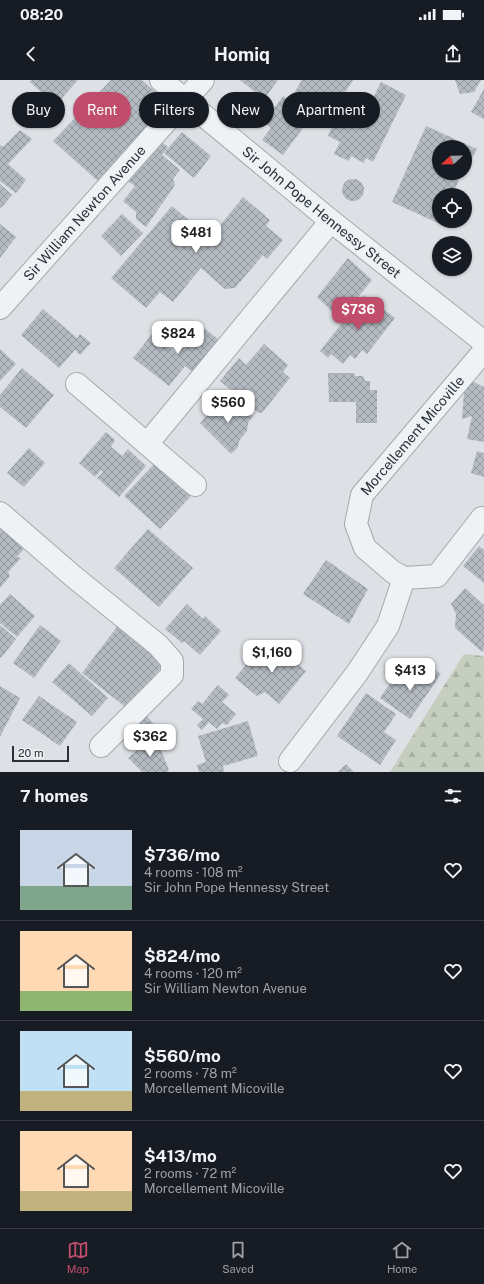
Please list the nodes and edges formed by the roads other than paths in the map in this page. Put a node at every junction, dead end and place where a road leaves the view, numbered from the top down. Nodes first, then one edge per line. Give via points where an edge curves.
1 (161, 80) edge
2 (203, 80) edge
3 (175, 92) edge
4 (192, 92) edge
5 (209, 120) edge
6 (160, 128) edge
7 (331, 221) junction
8 (0, 308) edge
9 (484, 342) edge
10 (484, 351) edge
11 (77, 384) dead end
12 (147, 444) junction
13 (195, 485) dead end
14 (0, 513) edge
15 (482, 518) dead end
16 (404, 578) junction
17 (101, 746) dead end
18 (290, 761) dead end

1 - 3 street, Sir John Pope Hennessy Street
2 - 4 street, Sir William Newton Avenue
5 - 7 street, Sir John Pope Hennessy Street
6 - 8 street, Sir William Newton Avenue
7 - 9 street, Sir John Pope Hennessy Street
7 - 12 street
10 - 16 street, Morcellement Micoville via 362,495 356,524 366,548 393,572
11 - 12 street
12 - 13 street
14 - 17 street via 158,645 172,661 172,675
15 - 16 street via 437,576
16 - 18 street via 388,626 357,673

